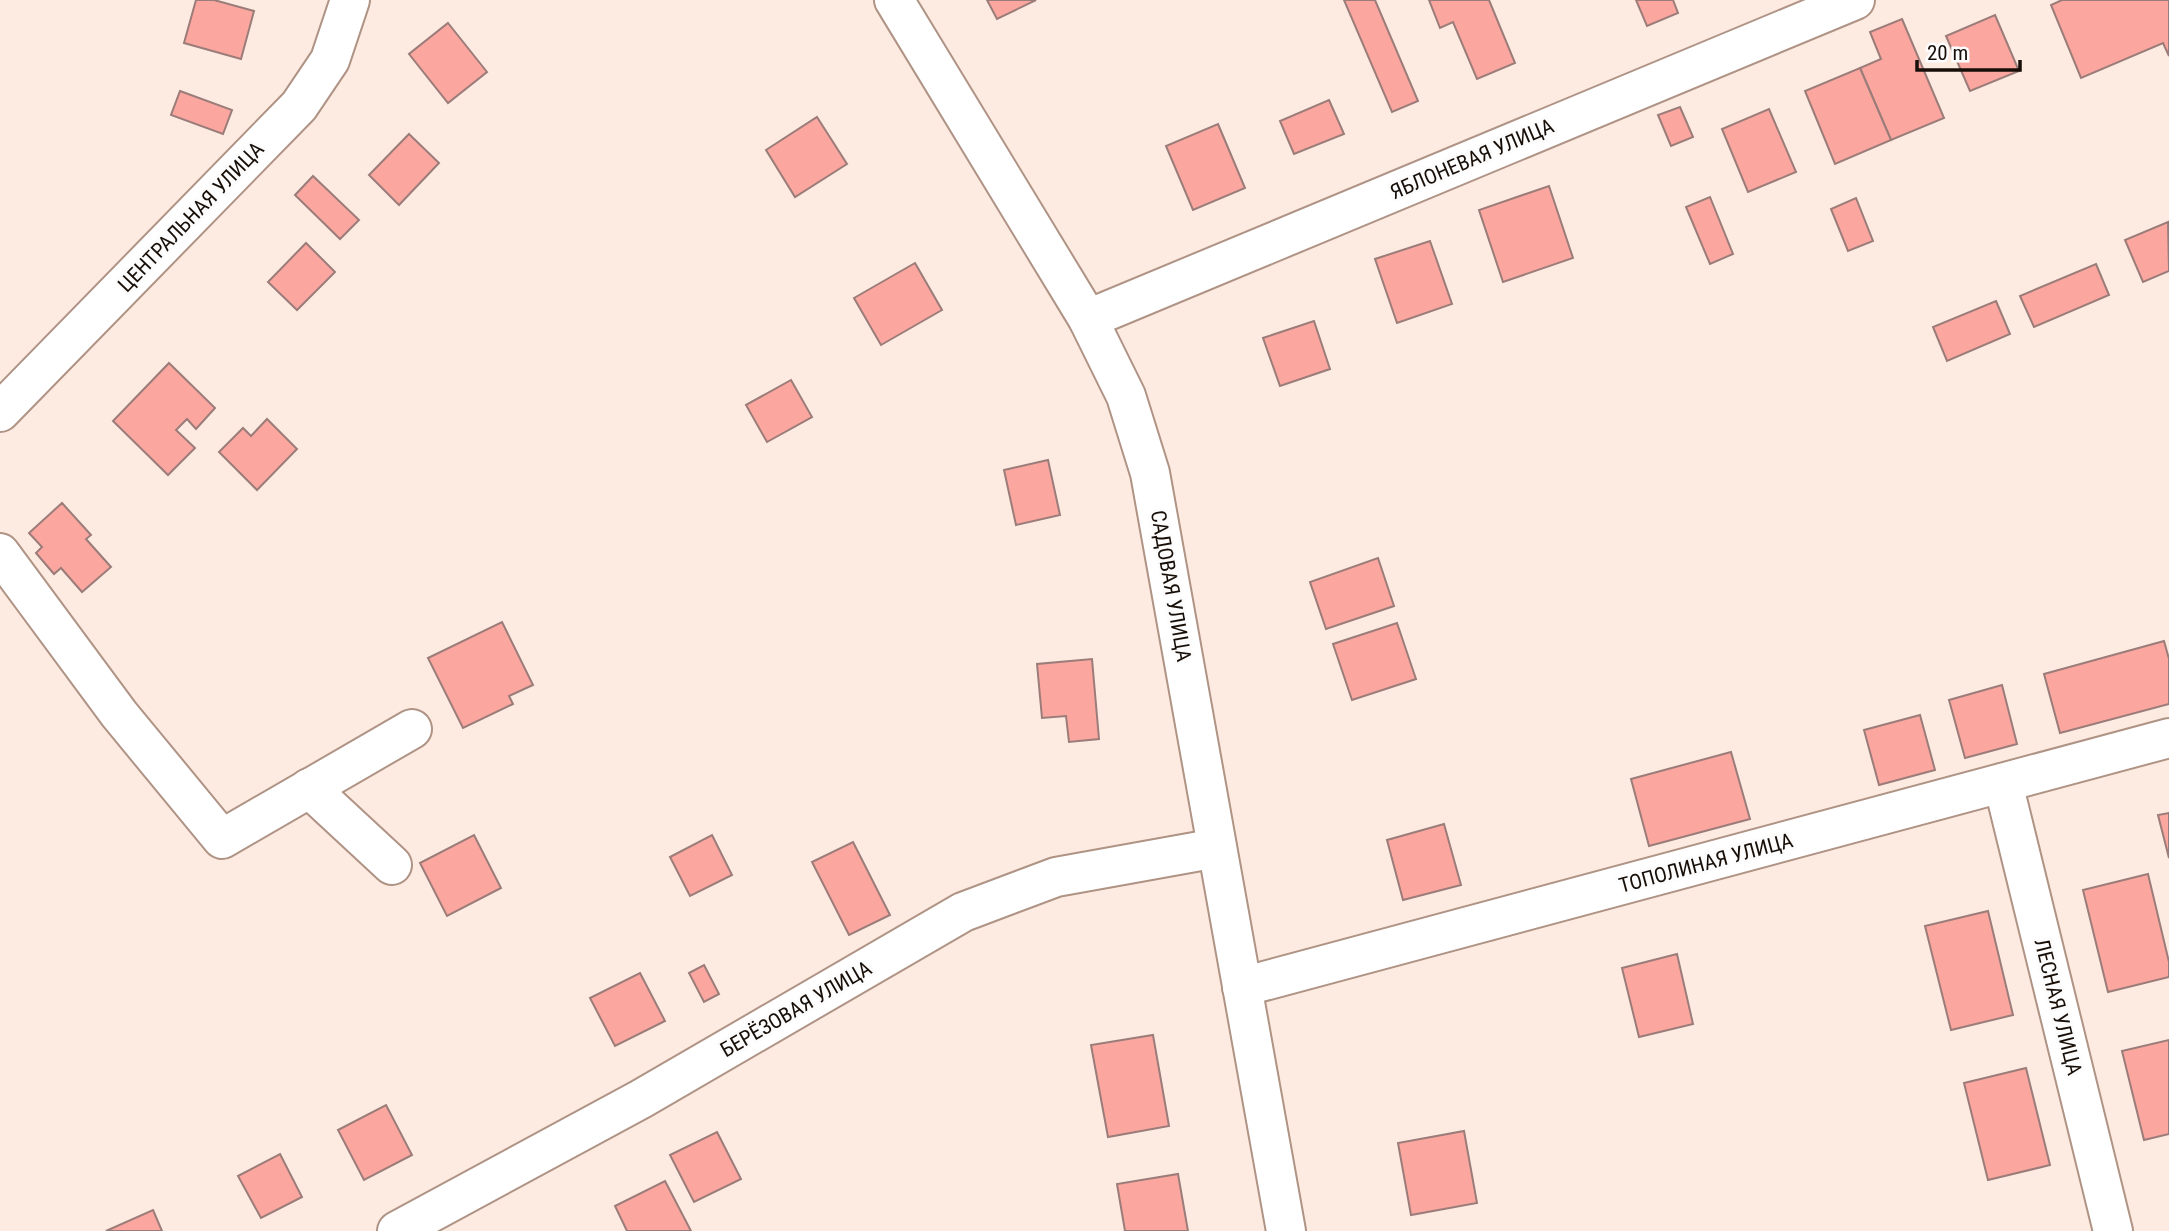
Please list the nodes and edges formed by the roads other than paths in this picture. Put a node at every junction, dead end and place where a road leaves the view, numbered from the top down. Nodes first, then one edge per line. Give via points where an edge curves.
1 (350, 0) edge
2 (894, 0) edge
3 (1855, 0) edge
4 (1088, 319) junction
5 (0, 412) edge
6 (0, 553) edge
7 (411, 729) dead end
8 (2169, 738) edge
9 (2003, 783) junction
10 (309, 788) junction
11 (1217, 848) junction
12 (392, 865) dead end
13 (1242, 987) junction
14 (397, 1231) edge
15 (1286, 1231) edge
16 (2113, 1231) edge

1 - 5 street, ЦЕНТРАЛЬНАЯ УЛИЦА via 330,60 299,107
2 - 4 street, САДОВАЯ УЛИЦА
3 - 4 street, ЯБЛОНЕВАЯ УЛИЦА
4 - 11 street, САДОВАЯ УЛИЦА via 1126,396 1150,473
6 - 10 street via 133,732 222,839
7 - 10 street
8 - 9 street, ТОПОЛИНАЯ УЛИЦА
9 - 13 street, ТОПОЛИНАЯ УЛИЦА
9 - 16 street, ЛЕСНАЯ УЛИЦА
10 - 12 street
11 - 13 street, САДОВАЯ УЛИЦА
11 - 14 street, БЕРЁЗОВАЯ УЛИЦА via 1056,877 963,912 640,1099
13 - 15 street, САДОВАЯ УЛИЦА

